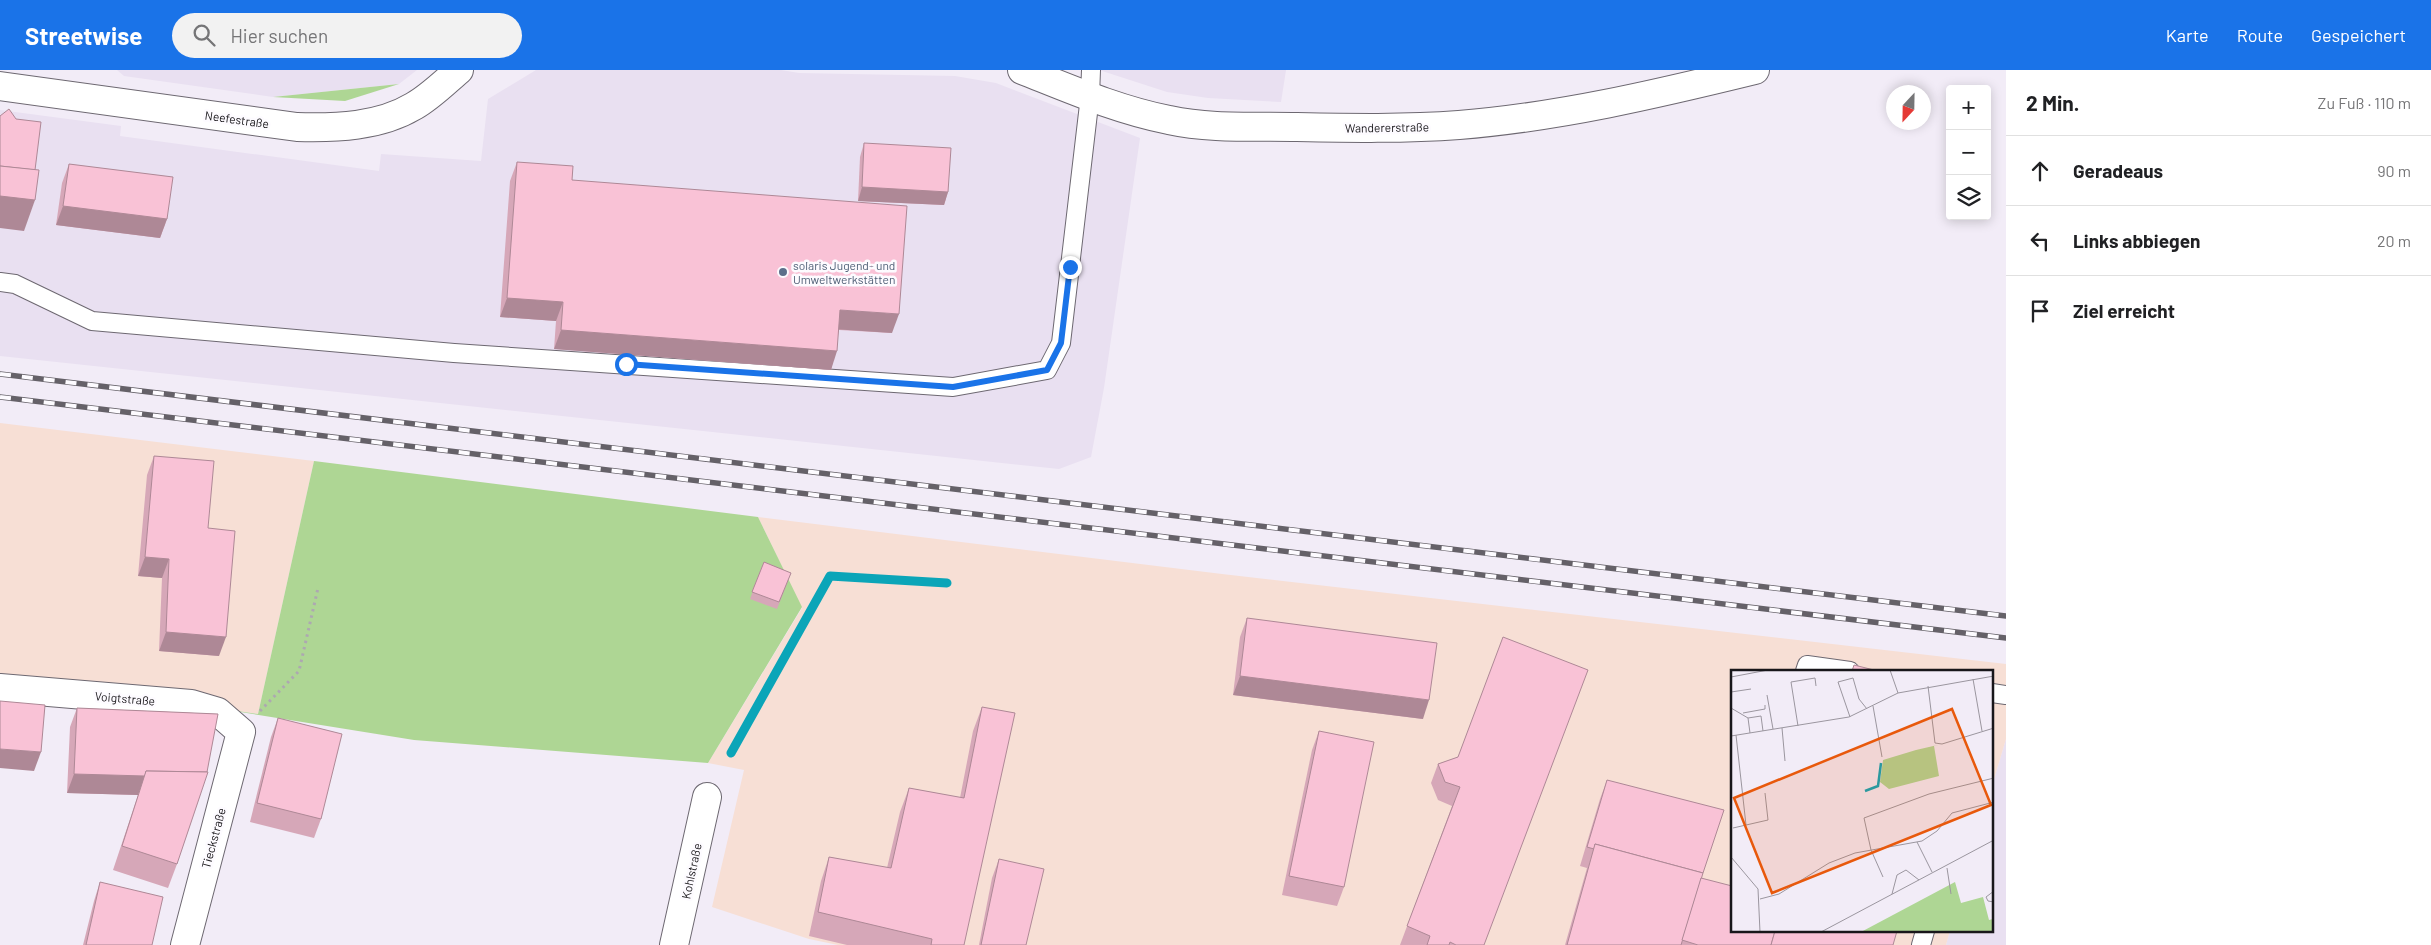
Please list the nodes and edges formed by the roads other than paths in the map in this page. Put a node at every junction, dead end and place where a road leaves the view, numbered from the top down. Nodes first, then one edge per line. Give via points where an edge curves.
1 (460, 70) edge
2 (1022, 70) edge
3 (1755, 70) edge
4 (1091, 83) edge
5 (0, 86) edge
6 (0, 282) edge
7 (1805, 670) edge
8 (1843, 670) edge
9 (0, 688) edge
10 (241, 732) joint
11 (707, 797) dead end
12 (1925, 932) edge
13 (185, 945) edge
14 (674, 945) edge
15 (1921, 945) edge

1 - 5 street, Neefestraße via 415,106 393,117 329,128 297,127
2 - 4 street, Wandererstraße
3 - 4 street, Wandererstraße via 1614,104 1459,125 1321,127 1170,121 1147,115
4 - 6 lane via 1061,343 1047,370 953,387 454,352 92,321 15,284
7 - 8 lane via 1807,665
9 - 10 street, Voigtstraße via 191,704 218,712
10 - 13 street, Tieckstraße
11 - 14 street, Kohlstraße
12 - 15 lane

